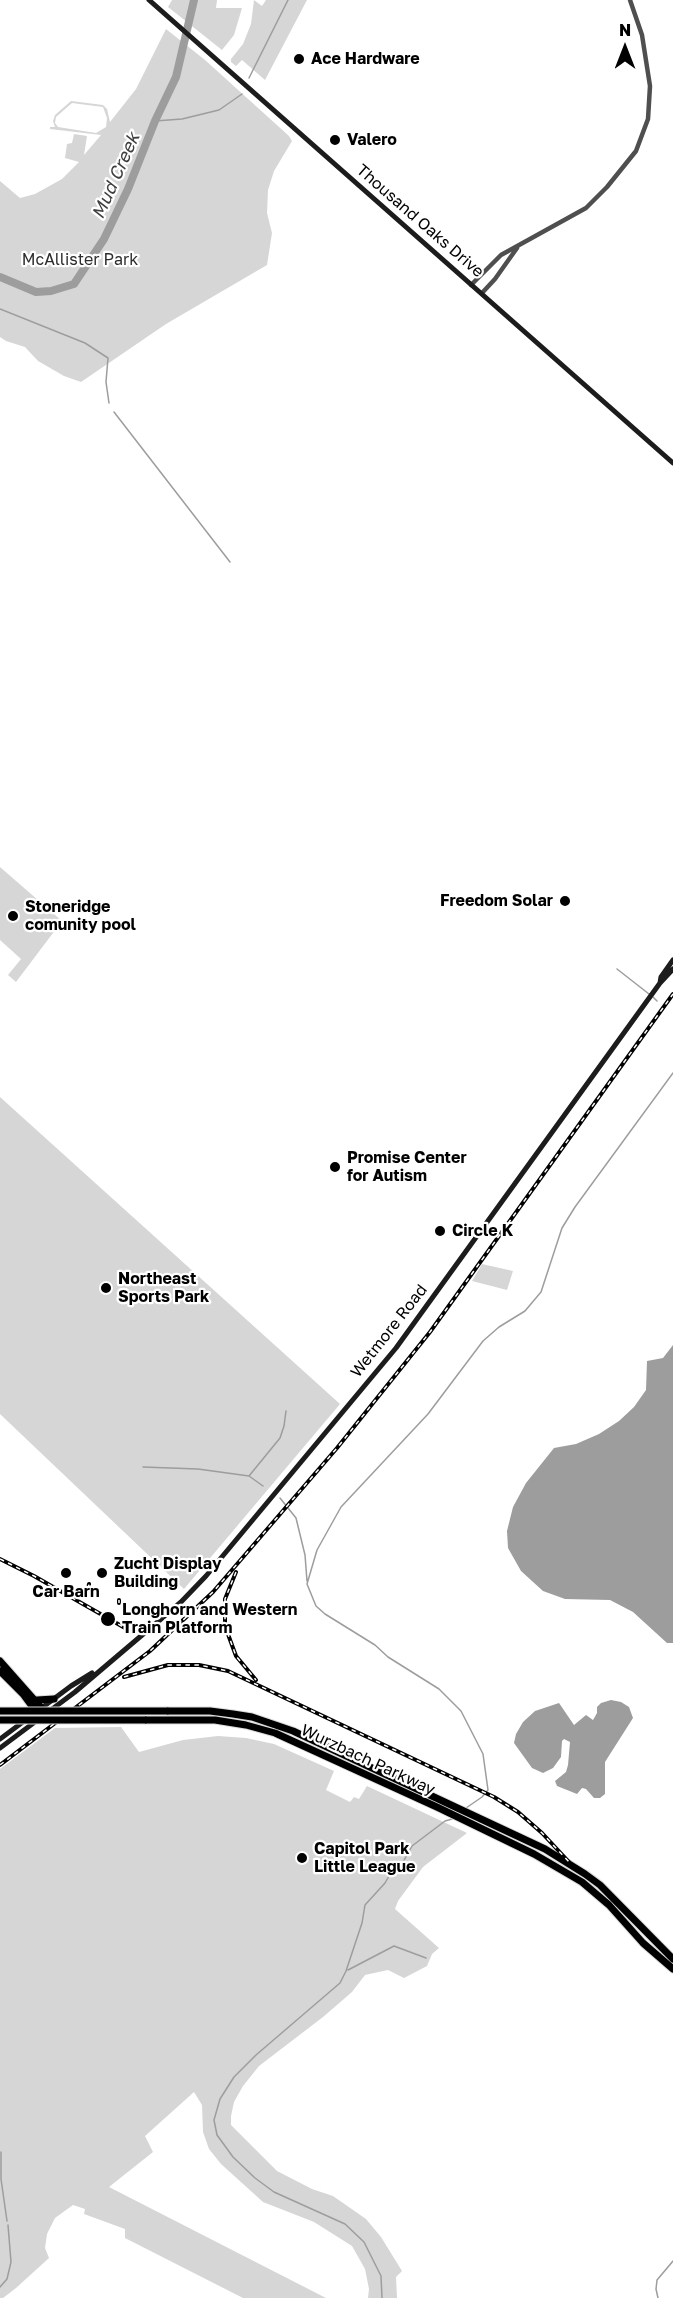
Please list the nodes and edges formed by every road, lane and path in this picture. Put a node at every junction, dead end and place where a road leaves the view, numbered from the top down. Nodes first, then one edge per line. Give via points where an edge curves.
1 (149, 0) edge
2 (630, 0) edge
3 (519, 246) junction
4 (471, 285) junction
5 (482, 293) junction
6 (673, 463) edge
7 (673, 960) edge
8 (673, 969) edge
9 (660, 983) junction
10 (0, 1660) edge
11 (104, 1666) junction
12 (0, 1671) edge
13 (26, 1697) junction
14 (54, 1699) junction
15 (37, 1700) junction
16 (0, 1711) edge
17 (41, 1713) junction
18 (0, 1720) edge
19 (24, 1722) junction
20 (0, 1739) edge
21 (0, 1748) edge
22 (673, 1957) edge
23 (673, 1969) edge

1 - 4 main road, Thousand Oaks Drive
2 - 3 street via 642,35 650,86 648,119 641,141 628,163 586,208
3 - 4 street via 501,255
3 - 5 street
4 - 5 main road, Thousand Oaks Drive
5 - 6 main road, Thousand Oaks Drive
7 - 9 main road, Wetmore Road
8 - 9 main road, Wetmore Road
9 - 11 main road, Wetmore Road via 396,1348 195,1588
10 - 15 highway
11 - 14 main road, Wetmore Road
11 - 17 main road, Wetmore Road via 75,1692
12 - 13 highway
13 - 17 highway
13 - 19 highway
14 - 15 highway
14 - 17 main road, Wetmore Road
15 - 17 highway
16 - 22 highway, Wurzbach Parkway, bridge via 220,1712 293,1731 545,1849 585,1874
17 - 19 main road, Wetmore Road
17 - 21 main road, Wetmore Road
18 - 23 highway, Wurzbach Parkway, bridge via 215,1720 275,1733 566,1871 597,1894
19 - 20 main road, Wetmore Road

